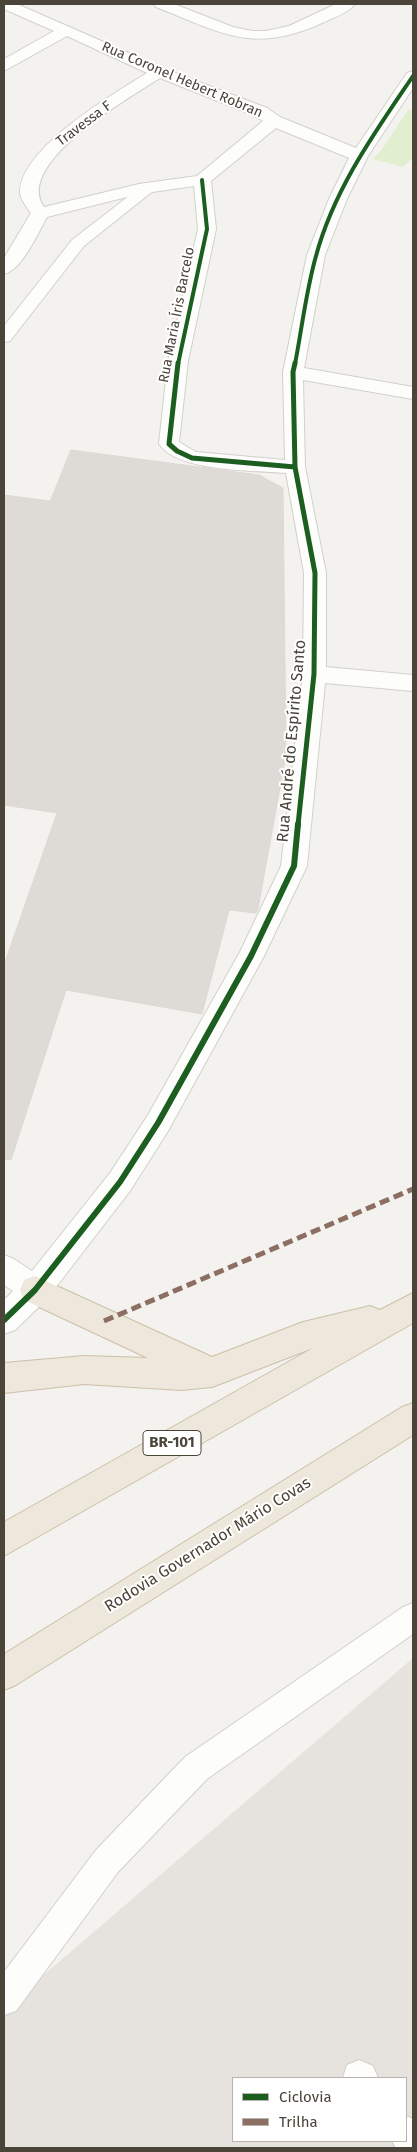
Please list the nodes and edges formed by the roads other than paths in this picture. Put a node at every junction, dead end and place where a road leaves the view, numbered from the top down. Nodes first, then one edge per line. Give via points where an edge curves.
1 (4, 4) edge
2 (161, 4) edge
3 (347, 4) edge
4 (66, 30) junction
5 (4, 66) edge
6 (159, 72) junction
7 (413, 76) edge
8 (274, 120) junction
9 (359, 156) junction
10 (202, 180) junction
11 (148, 188) junction
12 (40, 213) junction
13 (4, 269) edge
14 (4, 337) edge
15 (293, 372) junction
16 (413, 393) edge
17 (295, 467) junction
18 (314, 674) junction
19 (413, 682) edge
20 (4, 1268) edge
21 (35, 1290) junction
22 (407, 1310) edge
23 (4, 1320) edge
24 (212, 1372) junction
25 (4, 1378) edge
26 (413, 1418) edge
27 (4, 1540) edge
28 (413, 1618) edge
29 (32, 1655) junction
30 (4, 1672) edge
31 (4, 1692) edge
32 (4, 1999) edge

1 - 4 street, Rua Coronel Hebert Robran
2 - 3 street via 237,33 253,35 279,34 316,21
4 - 5 street
4 - 6 street, Rua Coronel Hebert Robran
6 - 8 street, Rua Coronel Hebert Robran via 221,95
6 - 12 street, Travessa F via 73,130 44,156 32,177 29,190 30,199
7 - 9 street, Rua André do Espírito Santo
8 - 9 street, Rua Coronel Hebert Robran
8 - 10 street
9 - 15 street, Rua André do Espírito Santo via 316,254
10 - 11 street
10 - 17 street, Rua Maria Íris Barcelo via 207,229 178,361 169,444 192,458
11 - 12 street
11 - 14 lane via 78,243
12 - 13 street via 19,251
15 - 16 street
15 - 17 street, Rua André do Espírito Santo
17 - 18 street, Rua André do Espírito Santo via 315,573
18 - 19 street
18 - 21 street, Rua André do Espírito Santo via 294,866 251,956 158,1123 120,1182
20 - 21 street
21 - 23 street, Rua André do Espírito Santo
21 - 24 highway
22 - 24 highway via 303,1336
22 - 27 highway, BR-101
24 - 25 highway via 181,1375 84,1370
26 - 29 highway, Rodovia Governador Mário Covas
28 - 32 lane via 196,1768 107,1861
29 - 30 highway, Rodovia Governador Mário Covas
29 - 31 highway

